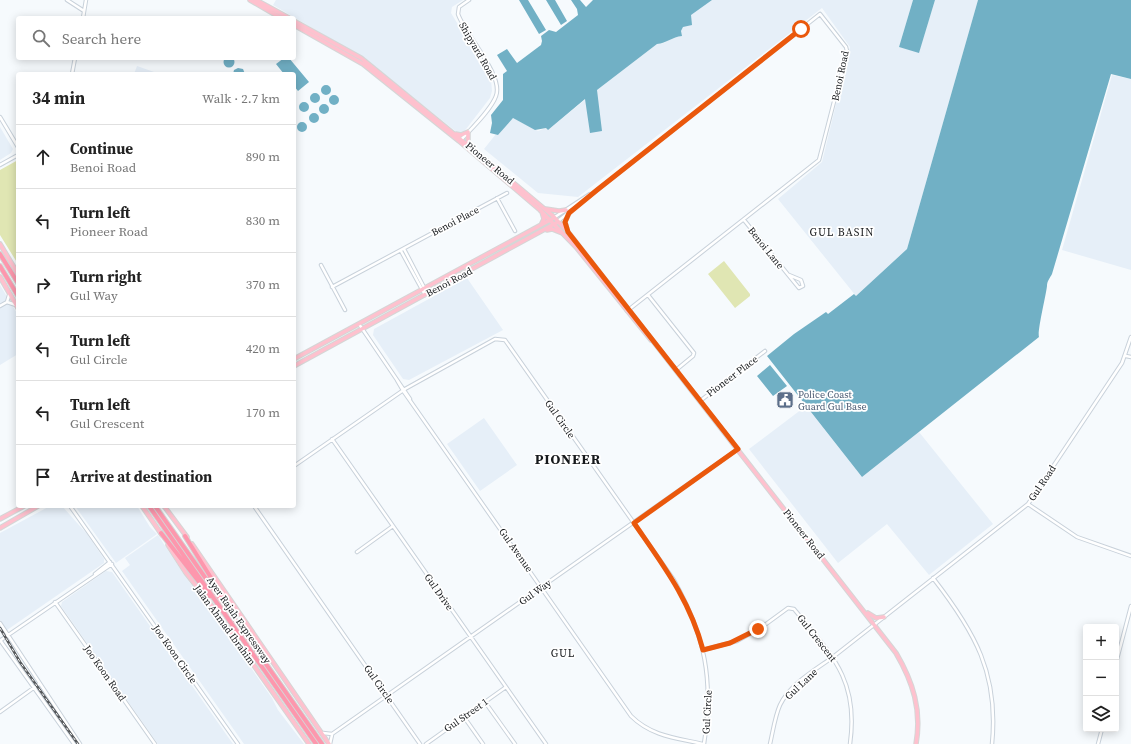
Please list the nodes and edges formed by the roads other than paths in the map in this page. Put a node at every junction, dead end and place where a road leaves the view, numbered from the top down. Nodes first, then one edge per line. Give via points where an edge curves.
1 (67, 0) edge
2 (86, 0) edge
3 (250, 0) edge
4 (256, 0) edge
5 (469, 0) edge
6 (84, 11) junction
7 (83, 16) edge
8 (278, 16) edge
9 (285, 16) edge
10 (296, 22) edge
11 (296, 26) edge
12 (75, 60) edge
13 (72, 72) edge
14 (0, 117) edge
15 (468, 132) junction
16 (454, 133) junction
17 (460, 140) junction
18 (16, 144) edge
19 (468, 145) junction
20 (473, 151) junction
21 (16, 155) edge
22 (479, 156) junction
23 (0, 165) edge
24 (507, 193) dead end
25 (497, 198) junction
26 (545, 209) junction
27 (540, 210) junction
28 (568, 211) junction
29 (555, 217) junction
30 (550, 220) junction
31 (744, 220) junction
32 (558, 221) junction
33 (554, 224) junction
34 (540, 226) junction
35 (515, 231) dead end
36 (568, 232) junction
37 (540, 233) junction
38 (564, 235) junction
39 (0, 244) edge
40 (402, 250) junction
41 (0, 254) edge
42 (321, 265) dead end
43 (0, 266) edge
44 (16, 271) edge
45 (789, 275) junction
46 (0, 277) edge
47 (16, 280) edge
48 (11, 285) junction
49 (332, 287) junction
50 (423, 288) junction
51 (9, 291) junction
52 (16, 293) edge
53 (426, 294) junction
54 (648, 295) junction
55 (16, 296) edge
56 (7, 302) junction
57 (16, 303) edge
58 (0, 306) edge
59 (16, 306) edge
60 (345, 310) dead end
61 (628, 311) junction
62 (359, 323) junction
63 (362, 329) junction
64 (1131, 337) edge
65 (765, 351) dead end
66 (1126, 356) junction
67 (296, 358) edge
68 (1131, 358) edge
69 (296, 365) edge
70 (675, 370) junction
71 (404, 390) junction
72 (699, 402) junction
73 (332, 439) junction
74 (738, 449) junction
75 (296, 465) edge
76 (1028, 504) junction
77 (20, 508) edge
78 (35, 508) edge
79 (71, 508) edge
80 (143, 508) edge
81 (150, 508) edge
82 (156, 508) edge
83 (165, 508) edge
84 (255, 508) edge
85 (0, 519) edge
86 (634, 523) junction
87 (392, 526) junction
88 (0, 528) edge
89 (161, 533) junction
90 (185, 536) junction
91 (357, 552) dead end
92 (1131, 556) edge
93 (111, 563) junction
94 (934, 578) junction
95 (541, 587) junction
96 (55, 602) junction
97 (216, 602) junction
98 (1131, 606) edge
99 (864, 610) junction
100 (884, 617) junction
101 (0, 623) edge
102 (238, 623) junction
103 (875, 624) junction
104 (7, 635) junction
105 (471, 637) junction
106 (0, 640) edge
107 (703, 650) junction
108 (833, 657) junction
109 (1117, 660) edge
110 (39, 684) junction
111 (506, 686) junction
112 (34, 688) junction
113 (387, 695) junction
114 (485, 702) junction
115 (0, 712) edge
116 (464, 718) junction
117 (321, 732) junction
118 (1101, 732) edge
119 (332, 734) junction
120 (308, 743) edge
121 (74, 744) edge
122 (80, 744) edge
123 (155, 744) edge
124 (238, 744) edge
125 (316, 744) edge
126 (322, 744) edge
127 (330, 744) edge
128 (420, 744) edge
129 (426, 744) edge
130 (483, 744) edge
131 (515, 744) edge
132 (546, 744) edge
133 (704, 744) edge
134 (770, 744) edge
135 (850, 744) edge
136 (916, 744) edge
137 (992, 744) edge
138 (1098, 744) edge

1 - 6 street
2 - 6 street
3 - 8 main road
4 - 9 main road
5 - 15 street, Shipyard Road via 459,7 458,14 494,74 497,87 492,104
6 - 7 street
10 - 16 main road, Pioneer Road via 361,58
11 - 17 main road, Pioneer Road via 363,64
12 - 13 street
14 - 18 street
15 - 16 main road via 461,135
15 - 17 street, Shipyard Road
15 - 19 main road
16 - 17 main road, Pioneer Road
17 - 19 main road, Pioneer Road
17 - 20 main road, Pioneer Road
19 - 20 main road, Pioneer Road
20 - 22 main road, Pioneer Road
21 - 23 street
22 - 26 main road, Pioneer Road
22 - 27 main road, Pioneer Road
24 - 25 street, Benoi Place
25 - 35 street
25 - 40 street, Benoi Place
26 - 28 main road
26 - 29 main road, Pioneer Road
27 - 30 main road, Pioneer Road
27 - 34 main road via 544,219
28 - 29 street, Benoi Road
28 - 31 street, Benoi Road via 820,14 847,50 821,158
28 - 32 street, Benoi Road
28 - 36 main road via 565,222
29 - 30 main road, Benoi Road
29 - 32 main road, Pioneer Road
30 - 33 main road, Pioneer Road
30 - 34 main road, Benoi Road
31 - 45 street, Benoi Lane
31 - 54 street, Benoi Road
32 - 33 main road, Benoi Road
32 - 36 main road, Pioneer Road
33 - 37 main road, Benoi Road
33 - 38 main road, Pioneer Road
34 - 50 main road, Benoi Road
36 - 61 main road, Pioneer Road
37 - 38 main road via 552,230
37 - 53 main road, Benoi Road
38 - 61 main road, Pioneer Road
39 - 44 main road
40 - 49 street, Benoi Place
40 - 50 street
41 - 47 highway
42 - 49 street
43 - 48 highway
45 - 45 street, Benoi Lane via 801,280 803,286 799,288
46 - 51 main road
48 - 52 highway
48 - 55 highway
49 - 60 street
50 - 53 street
50 - 62 main road, Benoi Road
51 - 56 street
51 - 57 main road
53 - 63 main road, Benoi Road
54 - 61 street, Benoi Road
54 - 70 street via 693,353 693,356
56 - 58 street
56 - 59 street
61 - 70 main road, Pioneer Road
62 - 63 street, Gul Avenue
62 - 67 main road, Benoi Road
63 - 69 main road, Benoi Road
63 - 71 street, Gul Avenue
64 - 66 street, Gul Road
65 - 72 street, Pioneer Place
66 - 68 street
66 - 76 street, Gul Road
70 - 72 main road, Pioneer Road
71 - 73 street, Gul Circle
71 - 86 street, Gul Circle via 496,339 505,340
71 - 95 street, Gul Avenue
72 - 74 main road, Pioneer Road
73 - 75 street, Gul Circle
73 - 87 street, Gul Drive
74 - 86 street, Gul Way
74 - 99 main road, Pioneer Road
76 - 92 street via 1077,537
76 - 94 street, Gul Road
77 - 85 main road
78 - 88 main road
79 - 93 street, Joo Koon Circle
80 - 89 main road, Jalan Ahmad Ibrahim
81 - 97 highway, Ayer Rajah Expressway
82 - 102 highway, Ayer Rajah Expressway
83 - 90 main road, Jalan Ahmad Ibrahim
84 - 113 street, Gul Circle
86 - 95 street, Gul Way
86 - 107 street, Gul Circle via 674,580 689,607
87 - 91 street
87 - 105 street, Gul Drive
89 - 97 highway via 187,569
89 - 120 main road, Jalan Ahmad Ibrahim via 186,573
90 - 102 highway
90 - 117 main road, Jalan Ahmad Ibrahim
93 - 96 street
93 - 124 street, Joo Koon Circle
94 - 100 street, Gul Road
94 - 137 street via 969,628 978,646 992,694
95 - 105 street, Gul Way
95 - 133 street, Gul Avenue via 638,724 652,732
96 - 104 street
96 - 123 street, Joo Koon Road
97 - 125 highway, Ayer Rajah Expressway
98 - 109 street
99 - 100 main road via 874,617
99 - 103 main road, Pioneer Road
100 - 103 street, Gul Road
101 - 104 street
102 - 126 highway, Ayer Rajah Expressway
103 - 108 street, Gul Lane
103 - 136 main road, Pioneer Road via 896,653 912,685 918,716
104 - 106 street
104 - 110 street
105 - 111 street, Gul Drive
105 - 113 street, Gul Way
106 - 112 street
107 - 108 street, Gul Crescent via 737,641 791,607
107 - 133 street, Gul Circle via 708,694
108 - 134 street, Gul Lane via 786,695 780,705
108 - 135 street, Gul Crescent via 848,689 852,716
110 - 112 street
110 - 122 street
111 - 114 street, Gul Street 1
111 - 132 street, Gul Drive
112 - 115 street
112 - 121 street
113 - 119 street, Gul Way
113 - 128 street, Gul Circle
114 - 116 street, Gul Street 1
114 - 131 street
116 - 129 street, Gul Street 1
116 - 130 street
117 - 119 street via 325,735
117 - 127 main road, Jalan Ahmad Ibrahim
118 - 138 street
119 - 127 street

